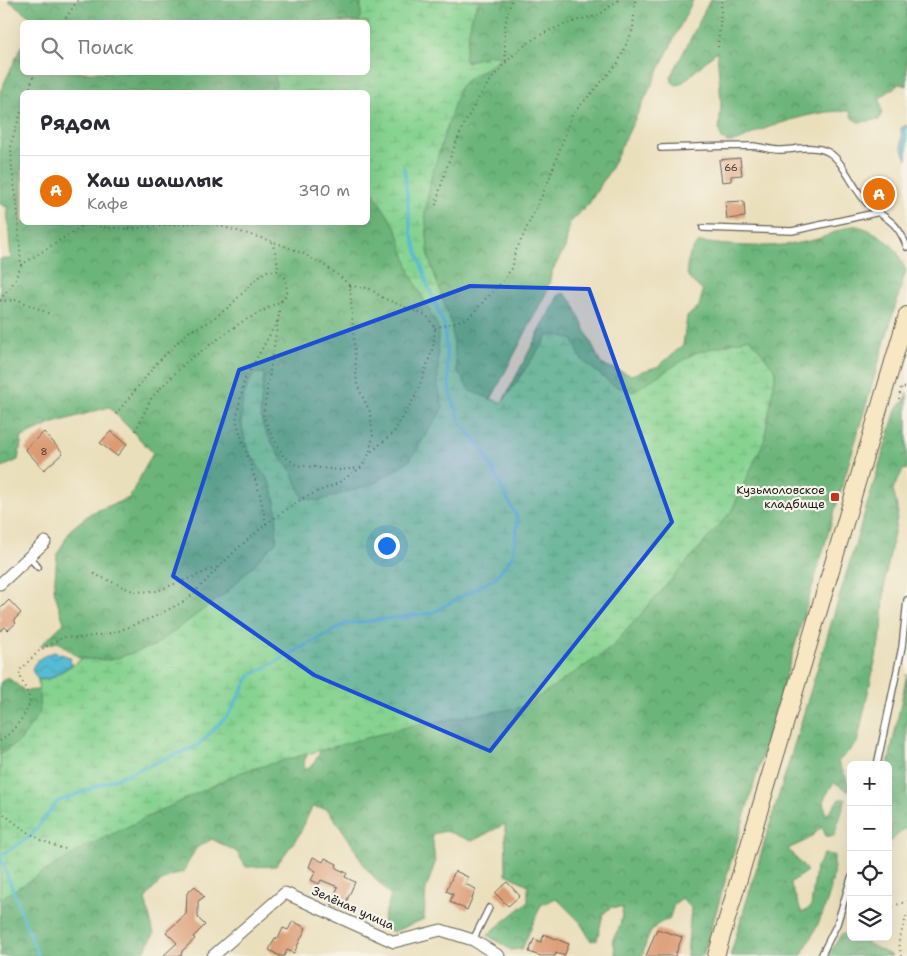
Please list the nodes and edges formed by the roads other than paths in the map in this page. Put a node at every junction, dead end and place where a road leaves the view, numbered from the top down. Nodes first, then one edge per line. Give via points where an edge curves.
1 (661, 148) dead end
2 (880, 212) junction
3 (703, 228) dead end
4 (907, 247) edge
5 (907, 315) edge
6 (45, 542) dead end
7 (29, 557) junction
8 (38, 567) dead end
9 (0, 584) edge
10 (907, 600) edge
11 (878, 761) edge
12 (847, 891) edge
13 (489, 908) dead end
14 (473, 940) junction
15 (213, 956) edge
16 (497, 956) edge
17 (716, 956) edge
18 (821, 956) edge

1 - 2 lane via 817,148 838,160 851,184 868,204
2 - 3 lane via 792,231
2 - 4 lane via 898,228
5 - 17 main road
6 - 7 street
7 - 8 lane
7 - 9 street
10 - 11 lane via 902,648
12 - 18 lane via 837,924
13 - 14 lane
14 - 15 street, Зелёная улица via 441,930 394,942 289,894 280,896
14 - 16 street, Зелёная улица

